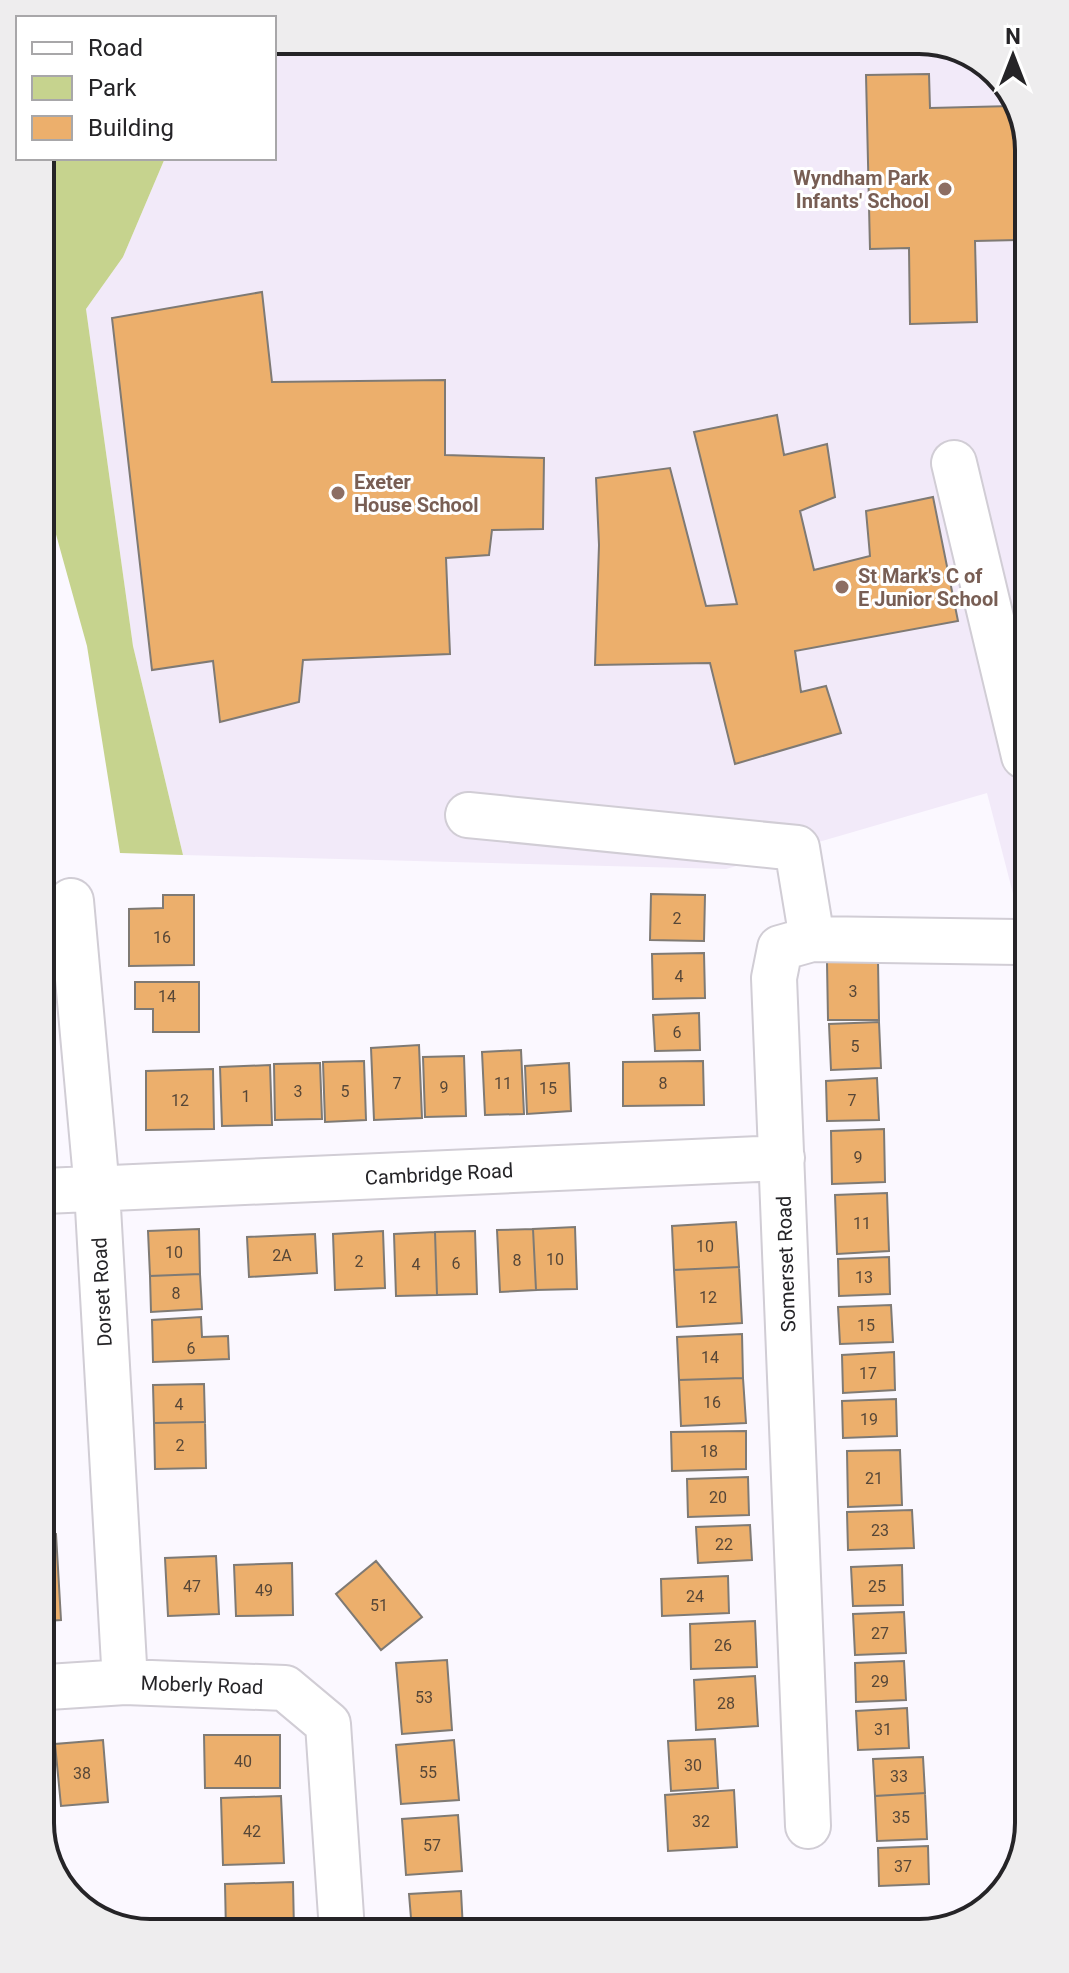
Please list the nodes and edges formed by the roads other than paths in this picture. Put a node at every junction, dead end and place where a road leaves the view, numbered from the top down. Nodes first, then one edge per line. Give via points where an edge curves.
1 (954, 463) dead end
2 (1015, 714) edge
3 (468, 815) dead end
4 (71, 901) dead end
5 (812, 939) junction
6 (1015, 942) edge
7 (782, 1158) junction
8 (97, 1190) junction
9 (54, 1191) edge
10 (125, 1682) junction
11 (54, 1687) edge
12 (808, 1826) dead end
13 (341, 1919) edge

1 - 2 street
3 - 5 street via 797,848
4 - 8 street, Dorset Road
5 - 6 street, Somerset Road
5 - 7 street, Somerset Road via 780,948 774,978
7 - 8 street, Cambridge Road
7 - 12 street, Somerset Road
8 - 9 street, Cambridge Road
8 - 10 street, Dorset Road
10 - 11 street, Moberly Road
10 - 13 street, Moberly Road via 285,1688 328,1724

